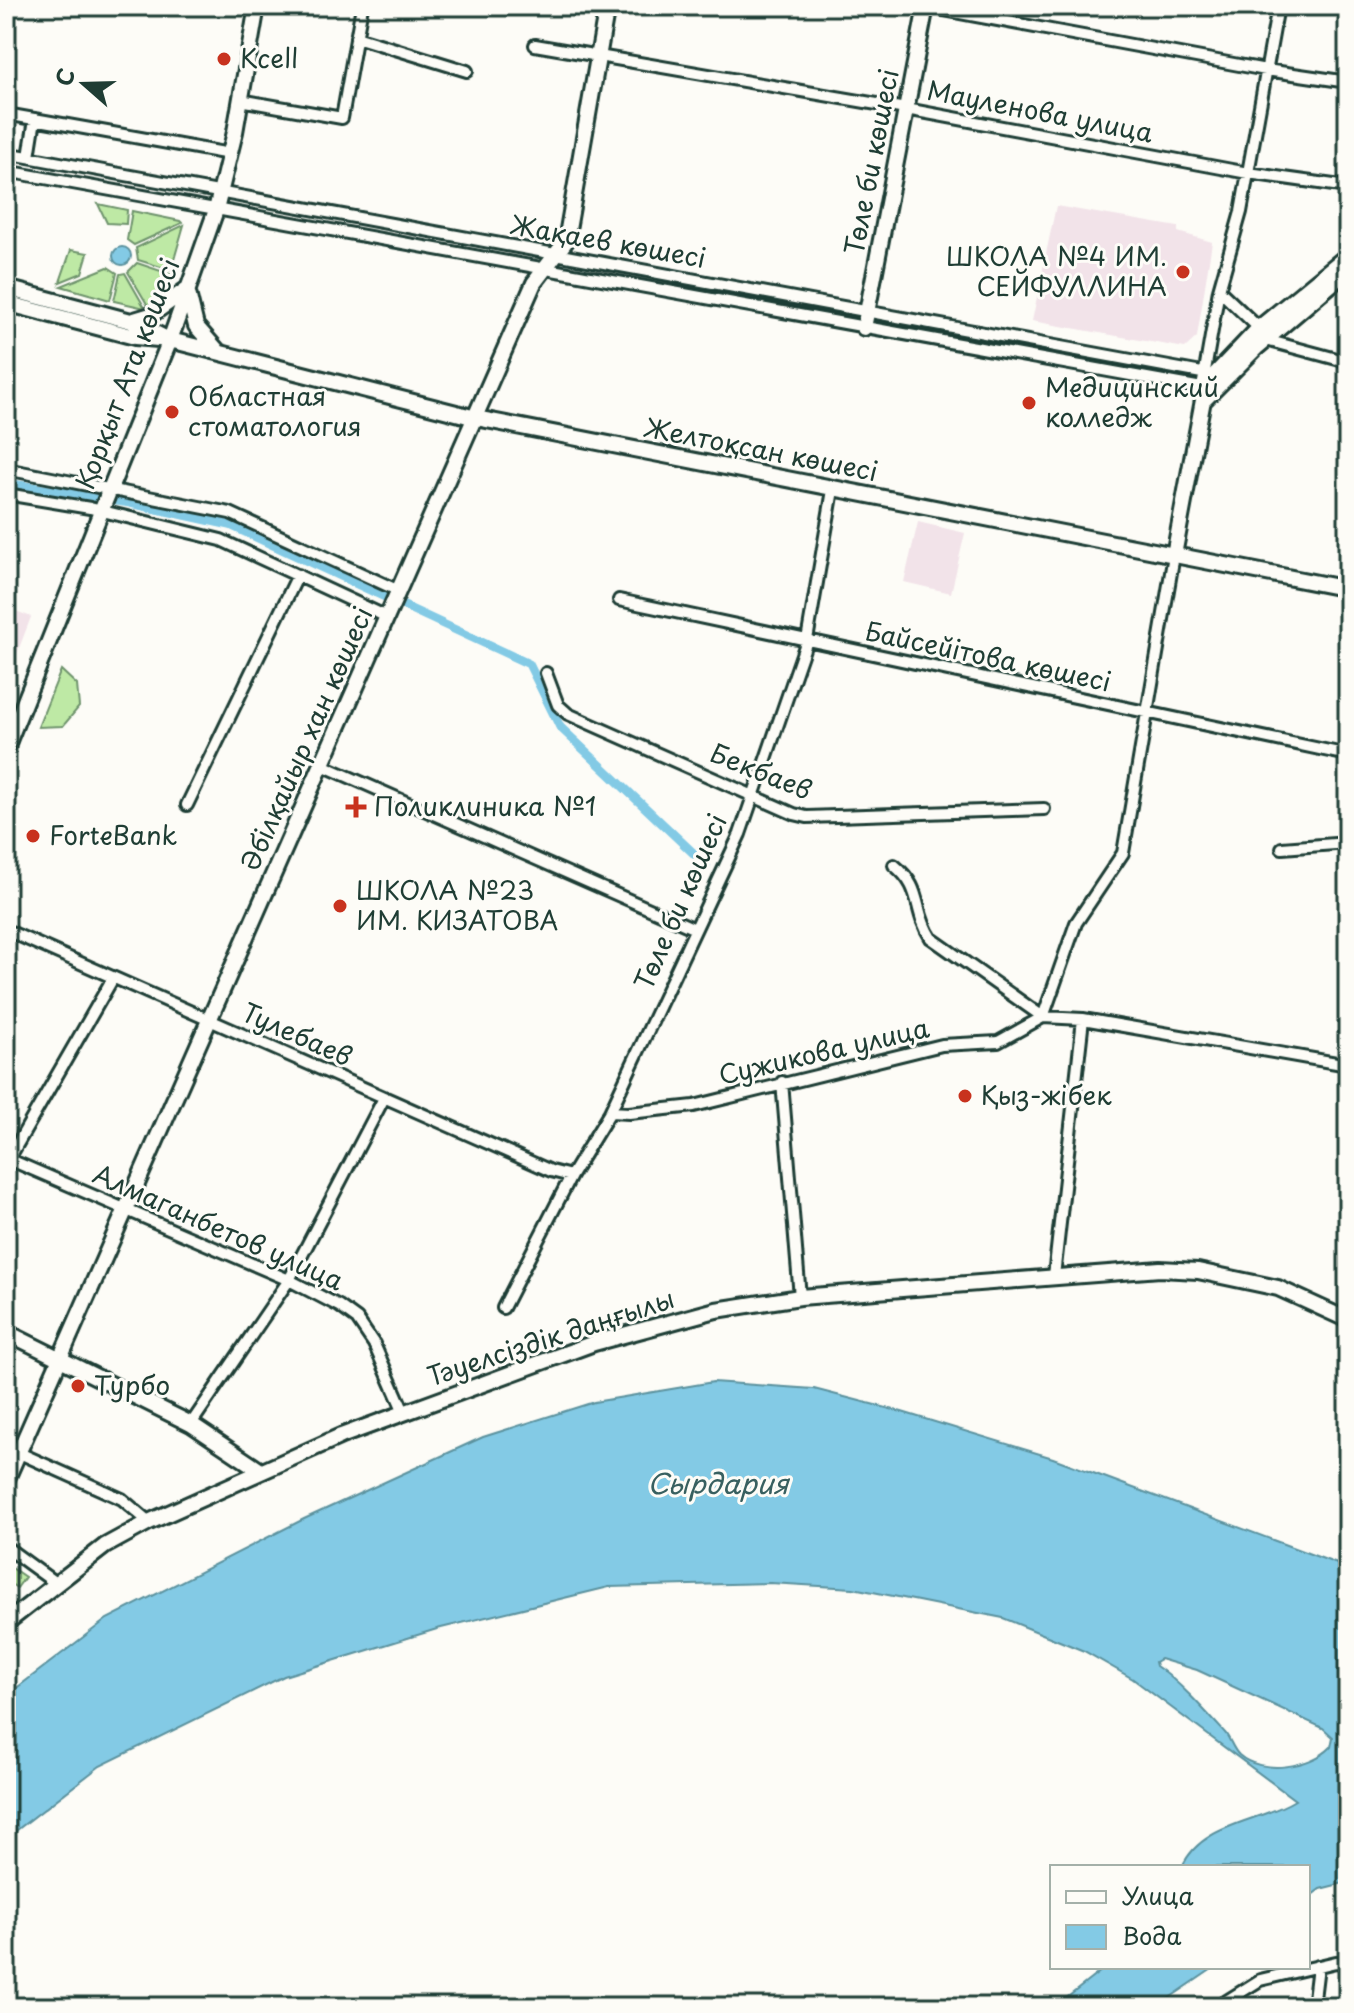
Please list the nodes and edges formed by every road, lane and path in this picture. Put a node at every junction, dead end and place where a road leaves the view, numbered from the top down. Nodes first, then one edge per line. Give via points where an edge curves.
1 (257, 6) edge
2 (362, 6) edge
3 (607, 6) edge
4 (924, 6) edge
5 (1278, 6) edge
6 (356, 37) junction
7 (535, 45) dead end
8 (599, 57) junction
9 (1266, 70) junction
10 (467, 71) dead end
11 (1348, 82) edge
12 (240, 100) junction
13 (906, 109) junction
14 (6, 114) edge
15 (35, 119) junction
16 (6, 153) edge
17 (230, 154) junction
18 (29, 157) junction
19 (6, 171) edge
20 (1248, 173) junction
21 (1348, 187) edge
22 (221, 194) junction
23 (216, 210) junction
24 (556, 254) junction
25 (1348, 255) edge
26 (544, 270) junction
27 (1348, 270) edge
28 (6, 288) edge
29 (187, 289) junction
30 (1219, 290) junction
31 (6, 303) edge
32 (868, 312) junction
33 (131, 321) junction
34 (864, 328) junction
35 (1262, 334) junction
36 (170, 340) junction
37 (219, 353) junction
38 (1348, 362) edge
39 (1202, 387) junction
40 (476, 418) junction
41 (6, 469) edge
42 (112, 488) junction
43 (833, 490) junction
44 (6, 494) edge
45 (101, 511) junction
46 (1174, 555) junction
47 (298, 575) junction
48 (1348, 589) edge
49 (399, 591) junction
50 (619, 600) dead end
51 (387, 617) junction
52 (807, 640) junction
53 (546, 673) dead end
54 (1147, 713) junction
55 (6, 748) edge
56 (1348, 755) edge
57 (322, 765) junction
58 (753, 796) junction
59 (187, 805) dead end
60 (1044, 809) dead end
61 (1348, 843) edge
62 (1282, 848) dead end
63 (894, 865) dead end
64 (695, 929) junction
65 (6, 930) edge
66 (113, 978) junction
67 (1043, 1017) junction
68 (1083, 1019) junction
69 (210, 1021) junction
70 (1348, 1065) edge
71 (782, 1082) junction
72 (384, 1098) junction
73 (610, 1112) junction
74 (7, 1160) edge
75 (571, 1176) junction
76 (126, 1209) junction
77 (1054, 1276) junction
78 (289, 1280) junction
79 (800, 1297) junction
80 (503, 1308) dead end
81 (1348, 1320) edge
82 (6, 1332) edge
83 (60, 1358) junction
84 (404, 1412) junction
85 (191, 1424) junction
86 (12, 1450) edge
87 (261, 1471) junction
88 (6, 1481) edge
89 (149, 1522) junction
90 (6, 1547) edge
91 (54, 1582) junction
92 (6, 1623) edge
93 (1348, 1964) edge
94 (1318, 1966) junction
95 (1310, 1968) edge
96 (1306, 1969) edge
97 (1217, 2007) edge
98 (1313, 2007) edge

1 - 12 street, Қорқыт Ата көшесі
2 - 6 street
3 - 8 street, Әбілқайыр хан көшесі
4 - 9 street
4 - 13 street, Төле би көшесі
5 - 9 street
6 - 10 street
6 - 12 street via 342,118
7 - 8 street, Мауленова улица
8 - 13 street, Мауленова улица
8 - 24 street, Әбілқайыр хан көшесі via 566,241
9 - 11 street
9 - 20 street
12 - 17 street, Қорқыт Ата көшесі
13 - 20 street, Мауленова улица
13 - 32 street, Төле би көшесі
14 - 15 street
15 - 17 street
15 - 18 street
16 - 18 street, Жақаев көшесі
17 - 22 street, Қорқыт Ата көшесі
18 - 22 street, Жақаев көшесі
19 - 23 street, Жақаев көшесі
20 - 21 street, Мауленова улица
20 - 30 street
22 - 23 street, Қорқыт Ата көшесі
22 - 24 street, Жақаев көшесі
23 - 26 street, Жақаев көшесі
23 - 29 street, Қорқыт Ата көшесі
24 - 26 street, Әбілқайыр хан көшесі
24 - 32 street, Жақаев көшесі
25 - 35 street
26 - 34 street, Жақаев көшесі
26 - 40 street, Әбілқайыр хан көшесі
27 - 35 street
28 - 33 street, Желтоқсан көшесі
29 - 33 street via 151,315
29 - 36 street, Қорқыт Ата көшесі
29 - 37 street via 196,326
30 - 35 street
30 - 39 street
31 - 36 street, Желтоқсан көшесі via 135,337
32 - 34 street, Төле би көшесі
32 - 39 street, Жақаев көшесі
33 - 36 street, Желтоқсан көшесі
34 - 39 street, Жақаев көшесі
35 - 38 street
35 - 39 street
36 - 37 street, Желтоқсан көшесі
36 - 42 street, Қорқыт Ата көшесі
37 - 40 street, Желтоқсан көшесі
39 - 46 street
40 - 43 street, Желтоқсан көшесі
40 - 49 street, Әбілқайыр хан көшесі
41 - 42 street
42 - 45 street, Қорқыт Ата көшесі
42 - 49 street via 230,513
43 - 46 street, Желтоқсан көшесі
43 - 52 street, Төле би көшесі
44 - 45 street
45 - 47 street via 221,540
45 - 55 street, Қорқыт Ата көшесі
46 - 48 street, Желтоқсан көшесі
46 - 54 street
47 - 51 street
47 - 59 street
49 - 51 street, Әбілқайыр хан көшесі
50 - 52 street, Байсейітова көшесі
51 - 57 street, Әбілқайыр хан көшесі
52 - 54 street, Байсейітова көшесі
52 - 58 street, Төле би көшесі
53 - 58 street, Бекбаев via 558,705 568,714
54 - 56 street, Байсейітова көшесі
54 - 67 street via 1120,861 1076,923
57 - 64 street
57 - 69 street, Әбілқайыр хан көшесі
58 - 60 street, Бекбаев via 807,817
58 - 64 street, Төле би көшесі
61 - 62 street
63 - 67 street via 912,879 931,938
64 - 73 street, Төле би көшесі
65 - 66 street, Тулебаев
66 - 69 street, Тулебаев
66 - 74 street
67 - 68 street
67 - 71 street, Сужикова улица via 998,1042 942,1045
68 - 70 street
68 - 77 street
69 - 72 street, Тулебаев
69 - 76 street, Әбілқайыр хан көшесі
71 - 73 street, Сужикова улица via 694,1106
71 - 79 street
72 - 75 street, Тулебаев
72 - 78 street
73 - 75 street, Төле би көшесі
74 - 76 street, Алмаганбетов улица
75 - 80 street, Төле би көшесі
76 - 78 street, Алмаганбетов улица
76 - 83 street, Әбілқайыр хан көшесі
77 - 79 street, Тәуелсіздік даңғылы
77 - 81 street, Тәуелсіздік даңғылы via 1198,1271 1278,1288
78 - 84 street, Алмаганбетов улица via 357,1319
78 - 85 street
79 - 84 street, Тәуелсіздік даңғылы via 716,1310 594,1343
82 - 83 street
83 - 85 street
83 - 86 street, Әбілқайыр хан көшесі
84 - 87 street, Тәуелсіздік даңғылы
85 - 87 street
86 - 88 street, Әбілқайыр хан көшесі
86 - 89 street via 122,1499
87 - 89 street, Тәуелсіздік даңғылы
89 - 91 street, Тәуелсіздік даңғылы
90 - 91 street
91 - 92 street, Тәуелсіздік даңғылы
93 - 94 street
94 - 95 street
94 - 98 street
96 - 97 street via 1260,1980

